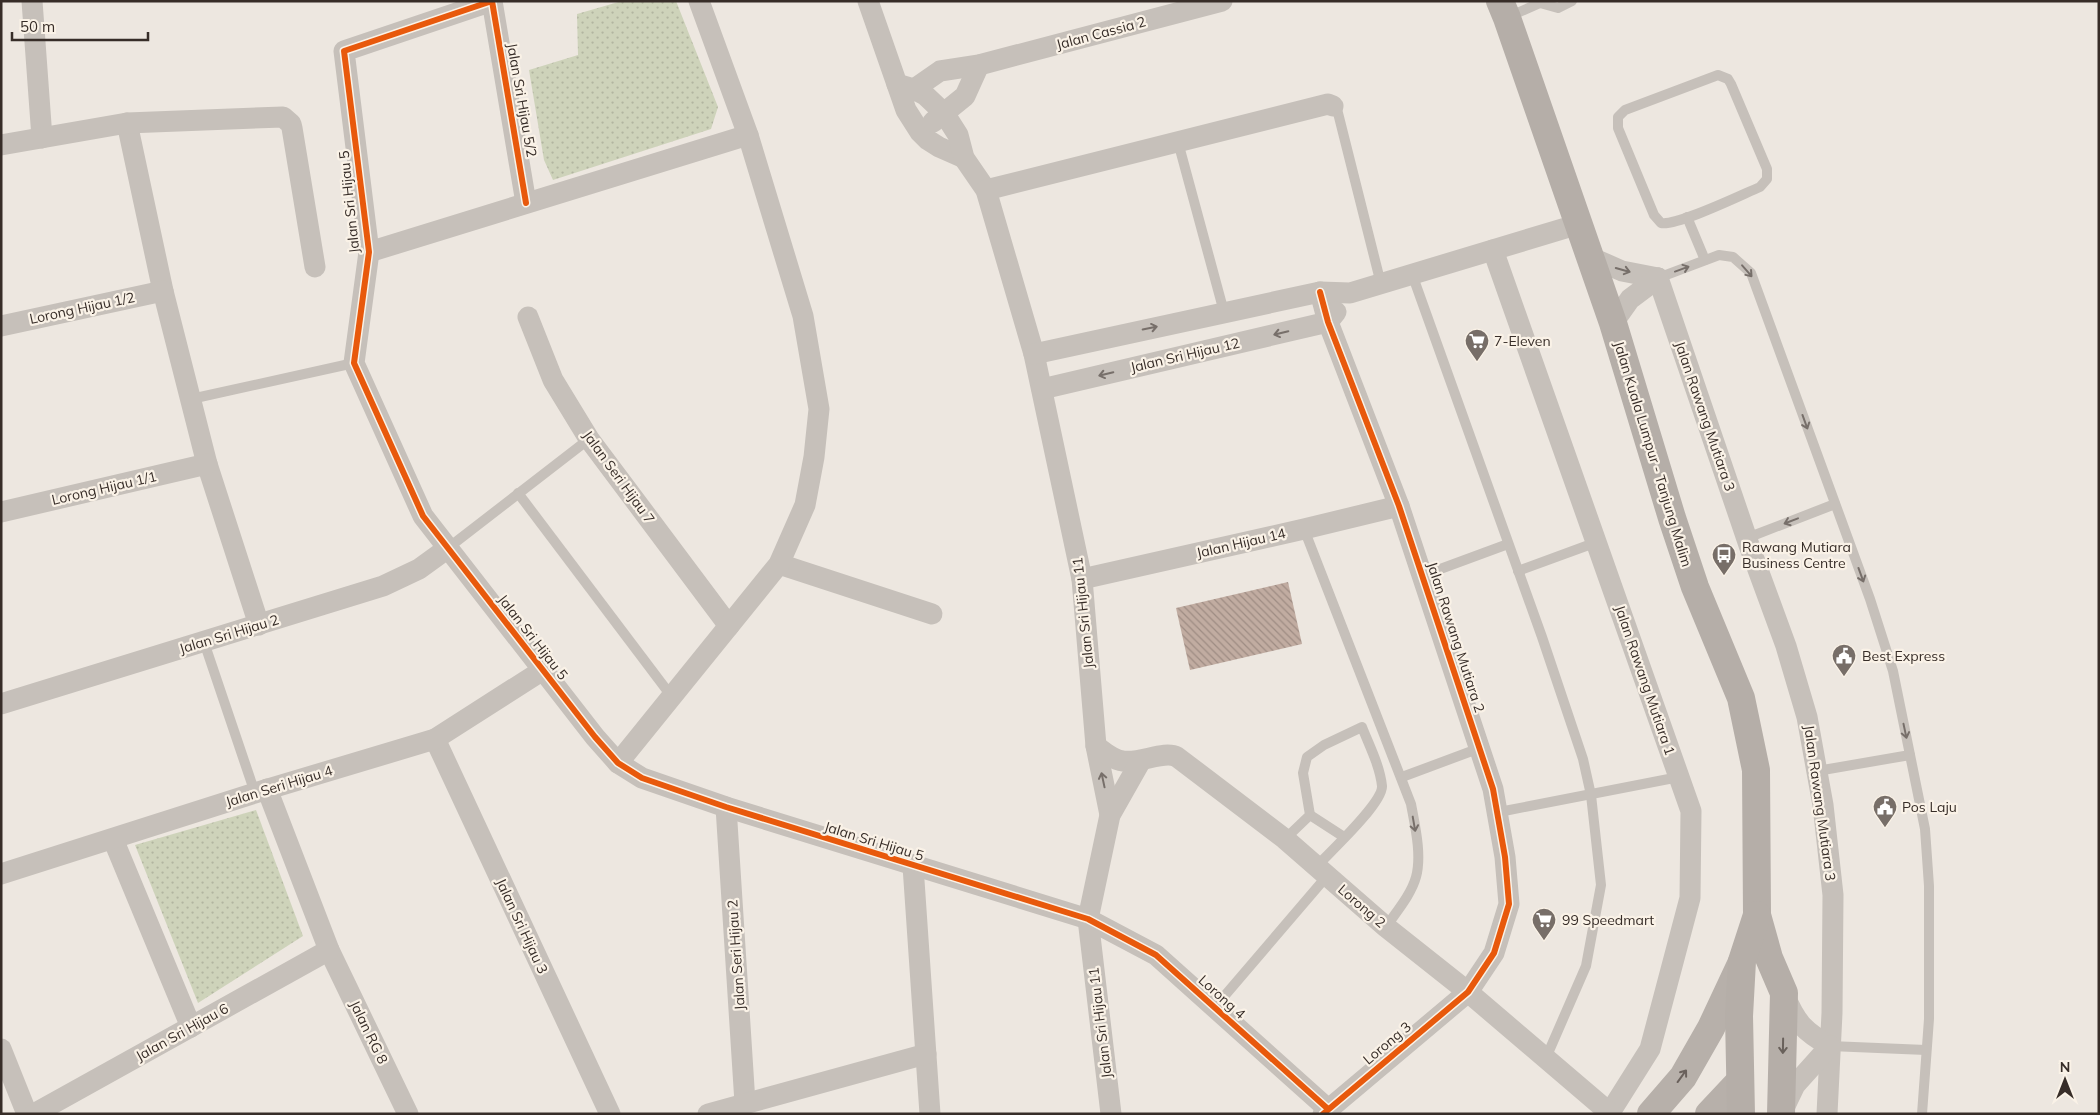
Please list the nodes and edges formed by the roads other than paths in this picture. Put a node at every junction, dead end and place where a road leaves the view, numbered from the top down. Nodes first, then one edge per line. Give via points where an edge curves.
1 (32, 1) edge
2 (492, 1) edge
3 (699, 1) edge
4 (868, 1) edge
5 (1222, 1) edge
6 (1572, 1) edge
7 (1539, 2) edge
8 (1503, 9) edge
9 (979, 65) junction
10 (904, 90) junction
11 (1333, 106) joint
12 (944, 114) junction
13 (127, 123) junction
14 (920, 132) junction
15 (748, 135) junction
16 (42, 138) junction
17 (1178, 142) junction
18 (1, 145) edge
19 (964, 158) junction
20 (986, 190) junction
21 (526, 204) junction
22 (1687, 217) junction
23 (1579, 224) junction
24 (1493, 250) junction
25 (369, 252) junction
26 (1590, 257) junction
27 (1705, 260) junction
28 (316, 267) dead end
29 (1412, 274) junction
30 (1658, 278) junction
31 (1381, 284) junction
32 (163, 291) junction
33 (1320, 292) junction
34 (1350, 293) junction
35 (1224, 312) junction
36 (528, 318) dead end
37 (1328, 322) junction
38 (1612, 324) junction
39 (1, 326) edge
40 (1034, 354) junction
41 (354, 363) junction
42 (1042, 389) junction
43 (191, 399) junction
44 (589, 439) junction
45 (207, 464) junction
46 (518, 494) junction
47 (1835, 504) junction
48 (1399, 506) junction
49 (1, 512) edge
50 (1304, 529) junction
51 (1747, 538) junction
52 (1596, 542) junction
53 (1508, 544) junction
54 (448, 548) junction
55 (779, 564) junction
56 (1518, 571) junction
57 (1424, 575) junction
58 (1082, 579) junction
59 (932, 614) dead end
60 (259, 625) junction
61 (729, 626) junction
62 (204, 642) junction
63 (543, 670) junction
64 (672, 697) junction
65 (1, 704) edge
66 (435, 739) junction
67 (1096, 746) junction
68 (1480, 748) junction
69 (1910, 755) junction
70 (1140, 762) junction
71 (618, 763) junction
72 (1817, 771) junction
73 (1402, 777) junction
74 (1679, 777) junction
75 (261, 791) junction
76 (1591, 795) junction
77 (726, 807) junction
78 (1499, 812) junction
79 (1110, 815) junction
80 (1310, 815) junction
81 (1344, 837) junction
82 (113, 839) junction
83 (1285, 839) junction
84 (913, 866) junction
85 (1322, 871) junction
86 (1, 874) edge
87 (1757, 915) junction
88 (1088, 918) junction
89 (1386, 927) junction
90 (329, 950) junction
91 (1769, 958) junction
92 (1742, 961) junction
93 (1468, 992) junction
94 (1784, 992) junction
95 (1215, 1007) junction
96 (191, 1027) junction
97 (1830, 1046) junction
98 (1, 1049) edge
99 (1926, 1050) junction
100 (926, 1054) junction
101 (1546, 1058) junction
102 (1740, 1081) junction
103 (745, 1103) junction
104 (1326, 1111) edge
105 (404, 1112) edge
106 (1610, 1113) edge
107 (27, 1114) edge
108 (34, 1114) edge
109 (610, 1114) edge
110 (708, 1114) edge
111 (930, 1114) edge
112 (1111, 1114) edge
113 (1651, 1114) edge
114 (1709, 1114) edge
115 (1741, 1114) edge
116 (1781, 1114) edge
117 (1827, 1114) edge
118 (1922, 1114) edge

1 - 16 street
2 - 21 street, Jalan Sri Hijau 5/2
2 - 25 street, Jalan Sri Hijau 5 via 344,51
3 - 15 street
4 - 10 street
5 - 9 street, Jalan Cassia 2
6 - 7 lane via 1558,8
7 - 8 lane
8 - 23 main road, Jalan Kuala Lumpur - Tanjung Malim
9 - 10 street, Jalan Cassia 2 via 940,71
9 - 12 street via 965,96
10 - 12 street via 925,95
10 - 14 street
11 - 17 street via 1328,104
11 - 31 lane via 1337,109
12 - 14 street
12 - 19 street via 958,136
13 - 16 street
13 - 28 street via 279,117 288,120
13 - 32 street
14 - 19 street via 939,147
15 - 21 street
15 - 55 street via 803,316 819,409 805,505
16 - 18 street
17 - 20 street
17 - 35 lane
19 - 20 street, Jalan Sri Hijau 11
20 - 40 street, Jalan Sri Hijau 11
21 - 25 street
22 - 22 lane via 1666,224 1654,216 1618,128 1618,117 1625,110 1718,75 1731,84 1767,169 1767,179 1760,187
22 - 27 lane
23 - 24 street
23 - 26 main road, Jalan Kuala Lumpur - Tanjung Malim
24 - 29 street
24 - 52 street, Jalan Rawang Mutiara 1
25 - 41 street, Jalan Sri Hijau 5
26 -> 30 street via 1622,271
26 - 38 main road, Jalan Kuala Lumpur - Tanjung Malim
30 -> 27 lane
27 -> 47 lane via 1719,255 1733,257 1751,273
29 - 31 street
29 - 53 lane
30 - 38 street via 1630,299
30 - 51 street, Jalan Rawang Mutiara 3
31 - 34 street
32 - 39 street, Lorong Hijau 1/2
32 - 43 street
33 - 34 street
33 - 35 street
33 - 37 street, Jalan Rawang Mutiara 2
34 - 37 street
40 -> 35 street
36 - 44 street, Jalan Seri Hijau 7 via 553,380
37 -> 42 street, Jalan Sri Hijau 12
37 - 48 street, Jalan Rawang Mutiara 2
38 - 87 main road, Jalan Kuala Lumpur - Tanjung Malim via 1683,553 1741,698 1756,770
40 - 42 street, Jalan Sri Hijau 11
41 - 43 lane
41 - 54 street, Jalan Sri Hijau 5 via 423,516
42 - 58 street, Jalan Sri Hijau 11
43 - 45 street
44 - 46 lane
44 - 61 street, Jalan Seri Hijau 7
45 - 49 street, Lorong Hijau 1/1
45 - 60 street
46 - 54 lane
46 - 64 lane
47 -> 51 lane
47 -> 69 lane via 1893,671
48 - 50 street, Jalan Hijau 14
48 - 57 street, Jalan Rawang Mutiara 2
50 - 58 street, Jalan Hijau 14
50 - 73 lane
51 - 72 street, Jalan Rawang Mutiara 3 via 1786,646 1807,717
52 - 56 lane
52 - 74 street, Jalan Rawang Mutiara 1
53 - 56 lane
53 - 57 lane
54 - 60 street, Jalan Sri Hijau 2 via 419,569 383,586
54 - 63 street, Jalan Sri Hijau 5
55 - 59 street
55 - 61 street
56 - 76 lane via 1583,759
57 - 68 street, Jalan Rawang Mutiara 2
58 - 67 street, Jalan Sri Hijau 11
60 - 62 street, Jalan Sri Hijau 2
61 - 64 street
62 - 65 street, Jalan Sri Hijau 2
62 - 75 lane
63 - 66 street, Jalan Seri Hijau 4
63 - 71 street, Jalan Sri Hijau 5
64 - 71 street
66 - 75 street, Jalan Seri Hijau 4
66 - 109 street, Jalan Sri Hijau 3
67 - 70 street, Lorong 2 via 1122,761
79 -> 67 street, Jalan Sri Hijau 11
68 - 73 lane
68 - 78 street, Jalan Rawang Mutiara 2
69 - 72 lane
69 - 99 lane via 1925,829 1929,886
70 - 79 street, Jalan Sri Hijau 11
70 - 83 street, Lorong 2 via 1169,754 1175,756
71 - 77 street, Jalan Sri Hijau 5 via 642,778
72 - 97 street, Jalan Rawang Mutiara 3 via 1833,895
73 -> 89 lane via 1411,804 1418,845 1416,877
74 - 76 lane
74 - 106 street, Jalan Rawang Mutiara 1 via 1692,810 1690,898 1650,1049
75 - 82 street, Jalan Seri Hijau 4
75 - 90 street, Jalan RG 8
76 - 78 lane
76 - 101 lane via 1601,886 1586,966
77 - 84 street, Jalan Sri Hijau 5
77 - 103 street, Jalan Seri Hijau 2
78 - 93 street, Jalan Rawang Mutiara 2 via 1509,904 1494,952
79 - 88 street, Jalan Sri Hijau 11
80 - 81 lane
80 - 81 lane via 1303,773 1307,757 1362,727 1382,788 1376,803
80 - 83 lane
81 - 85 lane
82 - 86 street, Jalan Seri Hijau 4
82 - 96 street
83 - 85 street, Lorong 2
84 - 88 street, Jalan Sri Hijau 5
84 - 100 street
85 - 89 street, Lorong 2
85 - 95 lane
87 - 91 main road
87 - 92 main road
88 - 95 street, Lorong 4 via 1156,955
88 - 112 street, Jalan Sri Hijau 11
89 - 93 street, Lorong 2
90 - 96 street, Jalan Sri Hijau 6
90 - 105 street, Jalan RG 8
91 - 94 main road
91 - 102 main road via 1759,980 1756,1036 1751,1058
92 - 102 main road
113 -> 92 street via 1683,1077 1711,1028
93 - 101 street, Lorong 2
93 - 104 street, Lorong 3
94 - 97 street via 1794,1017 1808,1034
94 -> 116 main road
95 - 104 street, Lorong 4
96 - 108 street, Jalan Sri Hijau 6
97 - 99 lane
97 - 116 street via 1795,1085
97 - 117 street, Jalan Rawang Mutiara 3
98 - 107 street
99 - 118 lane
100 - 103 street
100 - 111 street
101 - 106 street, Lorong 2
102 - 114 street
102 - 115 main road
103 - 110 street

